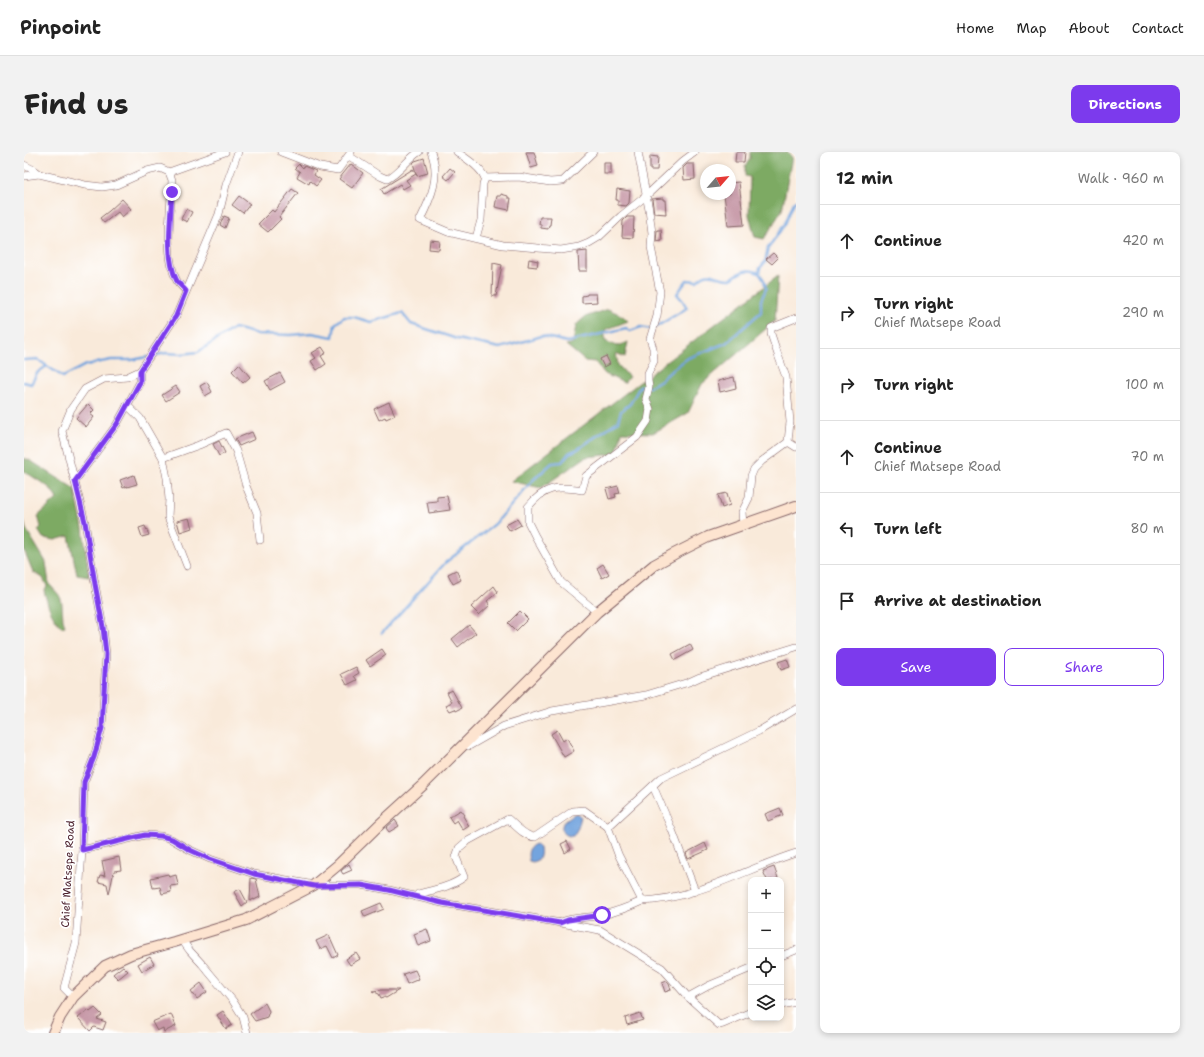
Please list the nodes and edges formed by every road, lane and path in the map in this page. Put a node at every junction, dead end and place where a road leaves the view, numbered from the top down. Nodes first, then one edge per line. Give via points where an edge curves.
1 (225, 152) edge
2 (238, 152) edge
3 (281, 152) edge
4 (419, 152) edge
5 (431, 152) edge
6 (457, 152) edge
7 (593, 152) edge
8 (638, 152) edge
9 (695, 152) edge
10 (350, 154) edge
11 (24, 165) edge
12 (169, 172) junction
13 (39, 174) junction
14 (24, 176) edge
15 (485, 178) junction
16 (646, 196) junction
17 (476, 238) junction
18 (186, 291) junction
19 (796, 318) edge
20 (140, 371) junction
21 (127, 405) junction
22 (788, 442) junction
23 (796, 447) edge
24 (163, 458) junction
25 (75, 481) junction
26 (796, 506) edge
27 (743, 524) junction
28 (260, 540) dead end
29 (187, 566) dead end
30 (597, 612) junction
31 (796, 646) edge
32 (796, 709) edge
33 (464, 744) junction
34 (653, 786) junction
35 (608, 827) junction
36 (82, 850) junction
37 (796, 853) edge
38 (314, 886) junction
39 (695, 891) junction
40 (416, 897) junction
41 (642, 901) junction
42 (560, 923) junction
43 (182, 940) junction
44 (796, 950) edge
45 (784, 955) edge
46 (748, 969) edge
47 (73, 997) junction
48 (688, 997) junction
49 (796, 1002) edge
50 (784, 1004) edge
51 (748, 1013) edge
52 (53, 1033) edge
53 (247, 1033) edge

1 - 12 street
2 - 18 street via 219,214
3 - 10 street via 320,167 338,170
4 - 10 street via 387,179
5 - 17 street via 436,174 429,202 420,220 448,232
6 - 15 street via 471,162
7 - 15 street via 563,182 519,177
8 - 16 street
9 - 16 street
11 - 13 street
12 - 13 street via 160,168 116,185 102,187
12 - 18 street via 172,180 169,234 171,265 176,281
13 - 14 street
15 - 17 street via 481,220
16 - 17 street via 599,237 579,247 560,250 503,245
16 - 30 street via 652,233 651,247 660,292 657,316 650,339 654,361 648,374 648,421 637,437 586,476 582,490 555,488 545,492 528,507 528,522 561,582
18 - 20 street via 176,316
19 - 22 street via 771,328 786,377 790,422
20 - 21 street via 140,382
20 - 25 street, Chief Matsepe Road via 128,377 104,379 84,389 71,409 62,431
21 - 24 street via 140,418
21 - 25 street via 117,424
22 - 23 street
22 - 27 street via 754,469 749,498 742,512
24 - 28 street via 226,433 236,451 257,513
24 - 29 street via 168,478 168,517
25 - 36 street, Chief Matsepe Road via 85,522 106,654 102,728 84,782
26 - 27 street
27 - 30 street via 708,537 654,565
30 - 33 street
31 - 33 street via 646,694 552,711 504,726 469,746
32 - 34 street via 759,731 661,778
33 - 38 street
34 - 35 street
34 - 39 street
35 - 40 street via 584,810 580,810 573,811 535,837 531,837 508,819 459,848 456,857 464,877
35 - 41 street via 618,854
36 - 38 street via 145,835 161,836 210,859 254,874
36 - 47 street, Chief Matsepe Road via 76,943 64,988
37 - 39 street
38 - 40 street via 361,885
38 - 43 street via 246,920
39 - 41 street
40 - 42 street
41 - 42 street via 602,915
42 - 48 street via 600,930 662,968
43 - 47 street via 131,954 105,966
43 - 53 street via 233,1001 243,1017
44 - 45 street
46 - 48 street
47 - 52 street
48 - 51 street via 719,1025
49 - 50 street

